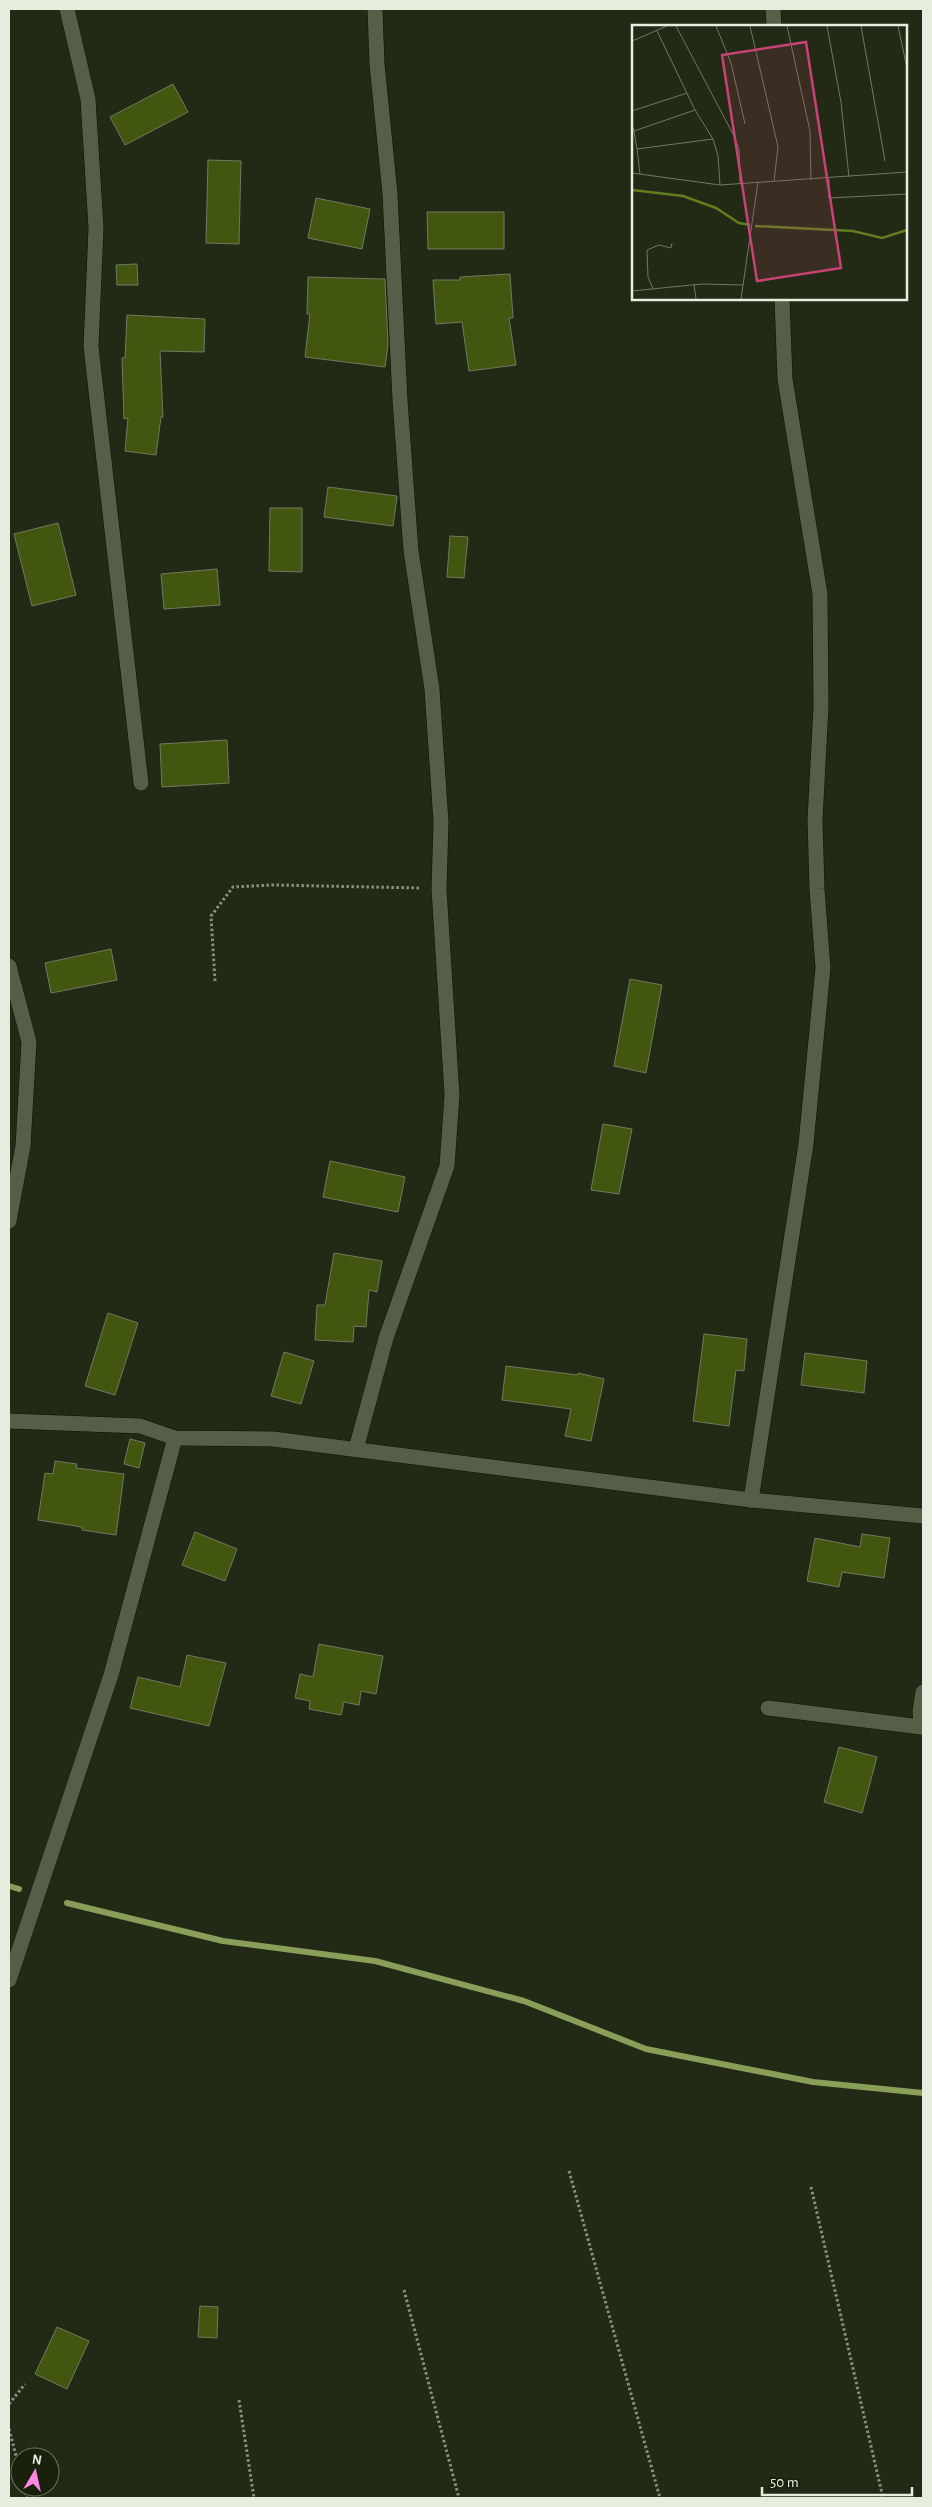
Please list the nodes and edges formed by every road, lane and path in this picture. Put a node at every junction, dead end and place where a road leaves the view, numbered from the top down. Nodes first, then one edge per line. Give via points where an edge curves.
1 (67, 9) edge
2 (375, 9) edge
3 (773, 9) edge
4 (774, 25) edge
5 (782, 300) edge
6 (141, 783) dead end
7 (440, 889) junction
8 (9, 966) edge
9 (215, 981) dead end
10 (9, 1222) edge
11 (9, 1421) edge
12 (175, 1438) junction
13 (356, 1449) junction
14 (751, 1500) junction
15 (923, 1516) edge
16 (923, 1692) edge
17 (768, 1708) dead end
18 (922, 1727) edge
19 (9, 1980) edge
20 (569, 2171) dead end
21 (811, 2188) dead end
22 (404, 2290) dead end
23 (25, 2384) dead end
24 (239, 2400) dead end
25 (9, 2404) edge
26 (9, 2428) edge
27 (14, 2447) edge
28 (254, 2498) edge
29 (459, 2498) edge
30 (660, 2498) edge
31 (883, 2498) edge

1 - 6 street via 88,99 96,228 91,347
2 - 7 street via 390,194 411,551 432,689 441,822
3 - 4 street
5 - 14 street via 785,379 820,594 821,707 816,820 823,968 806,1144
7 - 9 path via 233,887 211,916
7 - 13 street via 452,1095 447,1166 386,1338
8 - 10 street via 29,1042 23,1146
11 - 12 street via 140,1426
12 - 13 street via 273,1439
12 - 19 street via 111,1675
13 - 14 street
14 - 15 street
16 - 18 street
17 - 18 street
20 - 30 path
21 - 31 path
22 - 29 path
23 - 25 path
24 - 28 path
26 - 27 path

